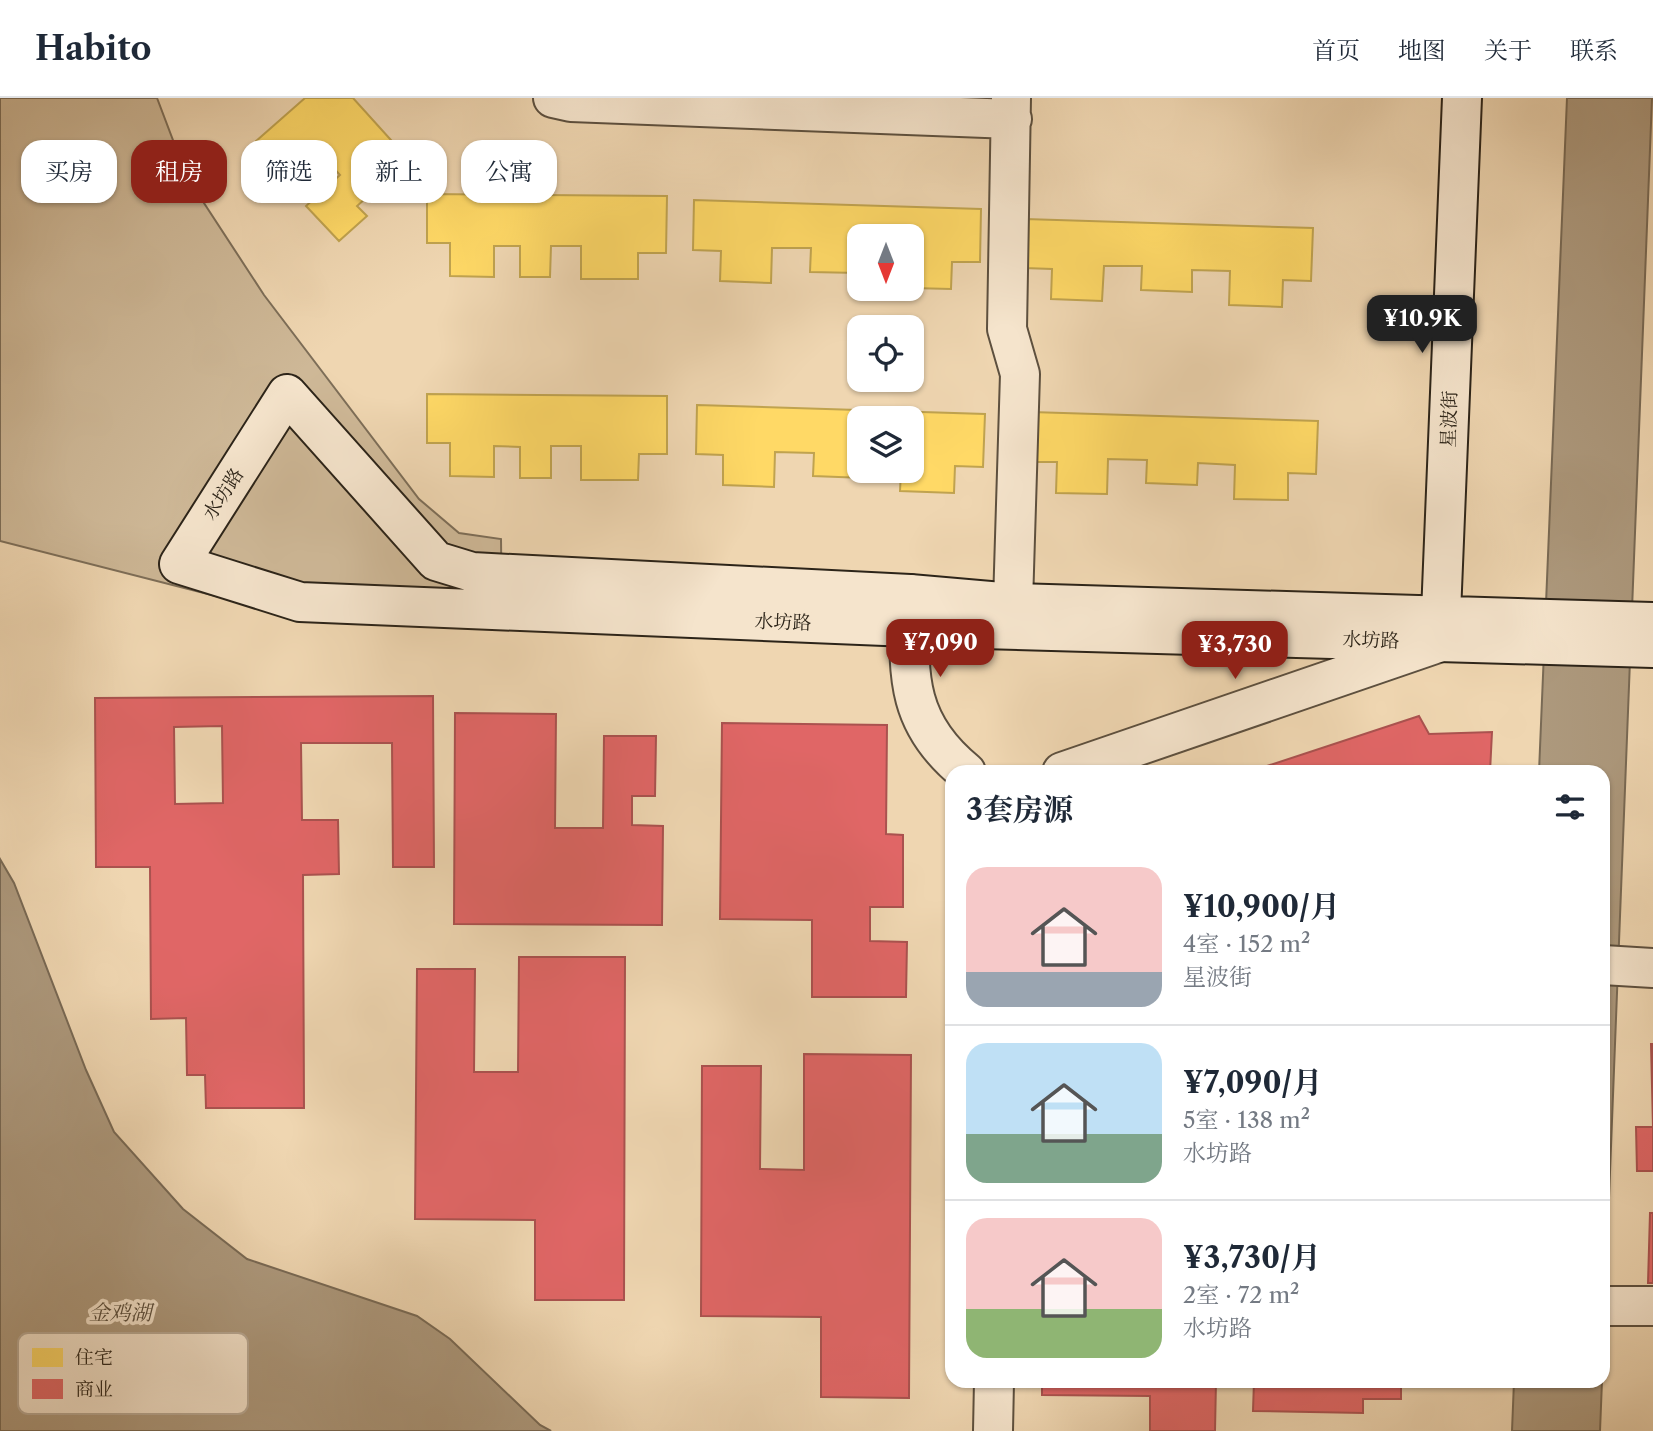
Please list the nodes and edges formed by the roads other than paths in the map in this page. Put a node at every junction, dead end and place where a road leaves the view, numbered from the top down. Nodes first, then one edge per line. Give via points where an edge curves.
1 (553, 98) edge
2 (1462, 98) edge
3 (1012, 108) edge
4 (1013, 603) junction
5 (910, 610) junction
6 (1653, 622) edge
7 (1441, 628) junction
8 (1529, 631) junction
9 (1653, 648) edge
10 (1110, 764) edge
11 (958, 765) edge
12 (994, 1388) edge
13 (993, 1431) edge

1 - 3 street via 571,102
2 - 7 street, 星波街
3 - 4 street via 1007,329 1020,374
4 - 5 street, 水坊路
4 - 7 street, 水坊路
5 - 5 street, 水坊路 via 448,567 436,561 287,394 178,564 300,602
5 - 7 street, 水坊路
5 - 11 street via 912,695 924,726
6 - 8 street, 水坊路
7 - 8 street, 水坊路
7 - 10 street
8 - 9 street, 水坊路
12 - 13 street

